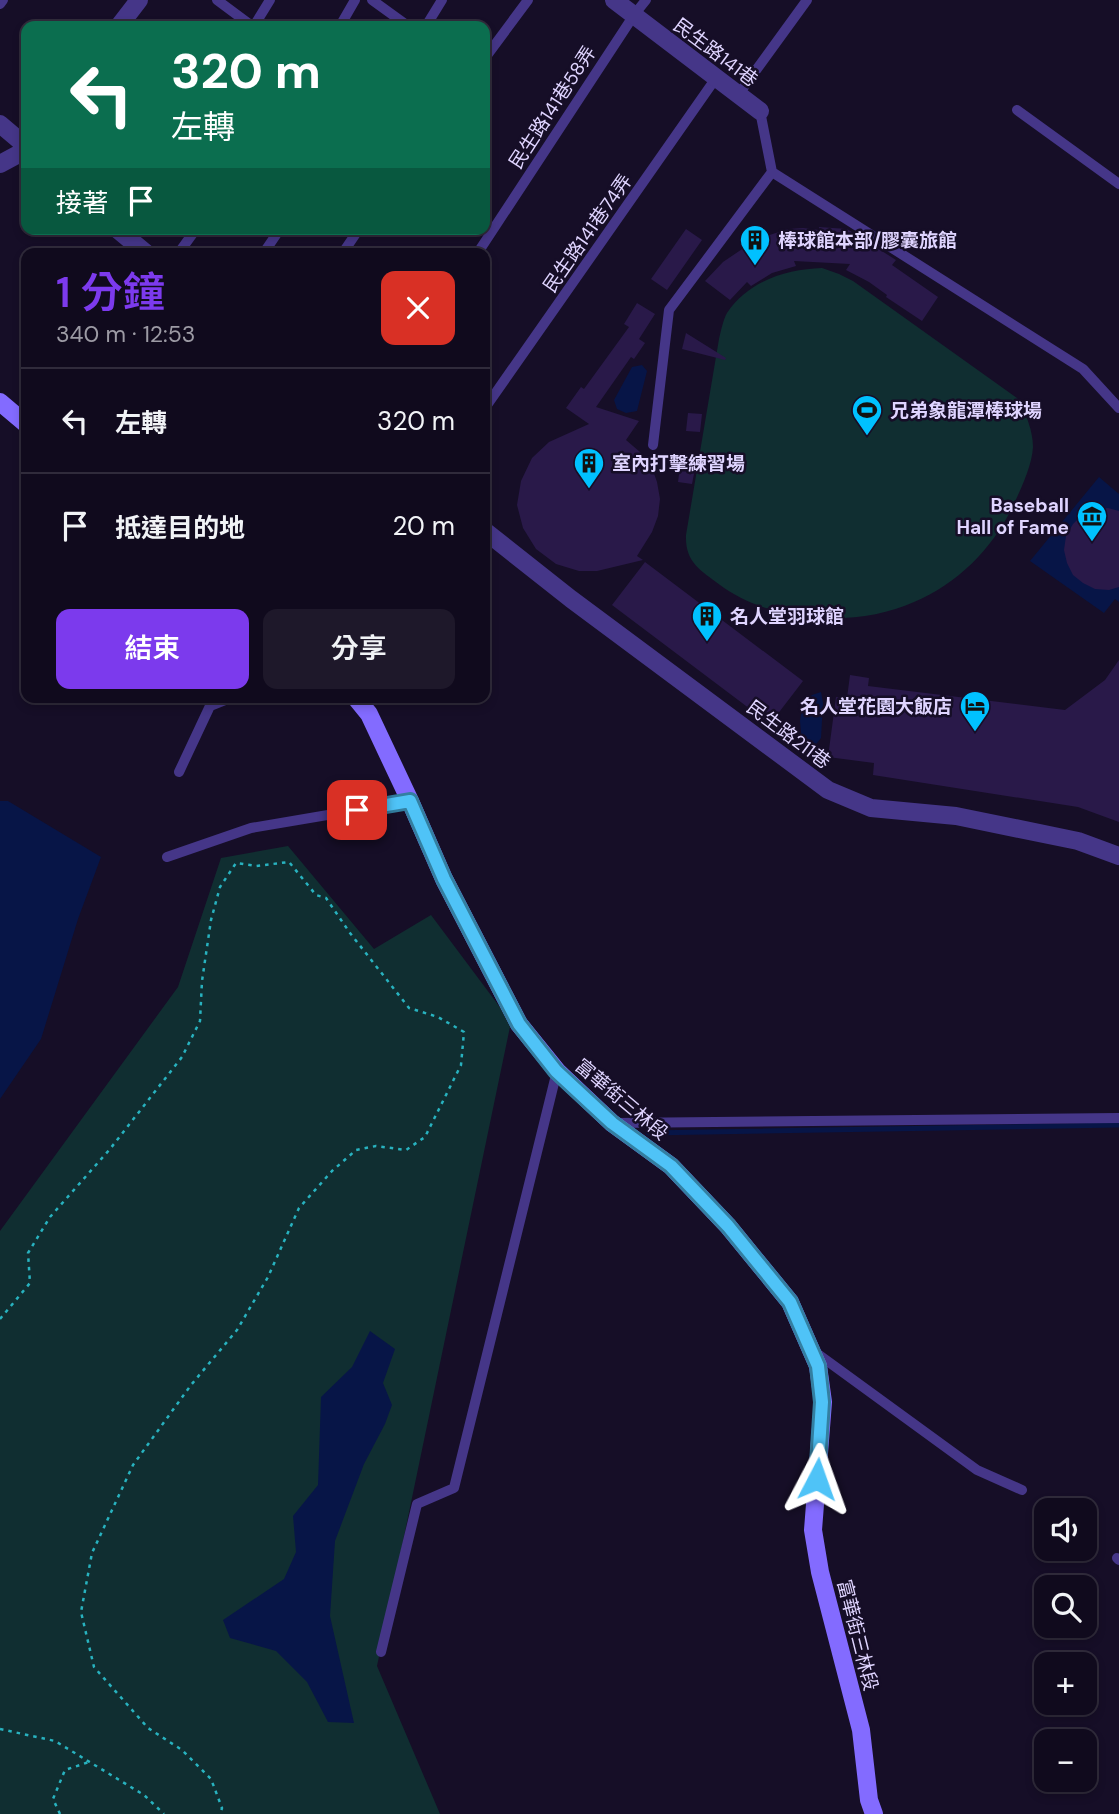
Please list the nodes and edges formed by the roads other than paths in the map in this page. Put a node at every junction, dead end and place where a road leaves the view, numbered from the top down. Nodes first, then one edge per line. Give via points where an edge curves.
1 (138, 0) edge
2 (217, 0) edge
3 (271, 0) edge
4 (355, 0) edge
5 (372, 0) edge
6 (442, 0) edge
7 (528, 0) edge
8 (614, 0) edge
9 (646, 0) edge
10 (807, 0) edge
11 (634, 15) junction
12 (123, 21) edge
13 (246, 21) edge
14 (256, 21) edge
15 (343, 21) edge
16 (401, 21) edge
17 (429, 21) edge
18 (490, 51) edge
19 (716, 78) junction
20 (738, 95) junction
21 (1017, 110) dead end
22 (760, 111) joint
23 (0, 124) edge
24 (21, 143) edge
25 (21, 151) edge
26 (0, 164) edge
27 (772, 172) junction
28 (1119, 184) edge
29 (490, 234) edge
30 (124, 235) edge
31 (140, 248) edge
32 (490, 401) edge
33 (0, 402) edge
34 (1119, 408) edge
35 (21, 420) edge
36 (653, 445) dead end
37 (490, 535) edge
38 (217, 703) edge
39 (360, 703) edge
40 (179, 772) dead end
41 (410, 801) junction
42 (1119, 856) edge
43 (167, 857) dead end
44 (556, 1071) junction
45 (1119, 1118) edge
46 (612, 1123) junction
47 (810, 1349) junction
48 (1022, 1490) dead end
49 (381, 1652) dead end
50 (874, 1814) edge

1 - 12 street
2 - 13 lane
3 - 14 lane
4 - 15 lane
5 - 16 lane
6 - 17 lane
7 - 18 lane
8 - 11 street, 民生路141巷
9 - 11 lane, 民生路141巷58弄
10 - 20 lane
11 - 19 street, 民生路141巷
11 - 29 lane, 民生路141巷58弄
19 - 20 street, 民生路141巷
19 - 32 lane, 民生路141巷74弄
20 - 22 street, 民生路141巷
21 - 28 lane
22 - 27 lane
23 - 24 street
25 - 26 street
27 - 34 lane via 1083,369
27 - 36 lane via 669,310
30 - 31 street
33 - 35 street
37 - 42 street, 民生路211巷 via 828,790 871,808 956,816 1077,841
38 - 40 lane via 209,706
39 - 41 street, 富華街三林段
41 - 43 lane via 251,828
41 - 44 street, 富華街三林段 via 444,879 519,1024
44 - 46 street, 富華街三林段
44 - 49 lane via 454,1488 417,1504
45 - 46 lane
46 - 47 street, 富華街三林段 via 671,1166 728,1226 790,1302
47 - 48 lane via 976,1471
47 - 50 street, 富華街三林段 via 818,1366 822,1402 813,1530 861,1730

